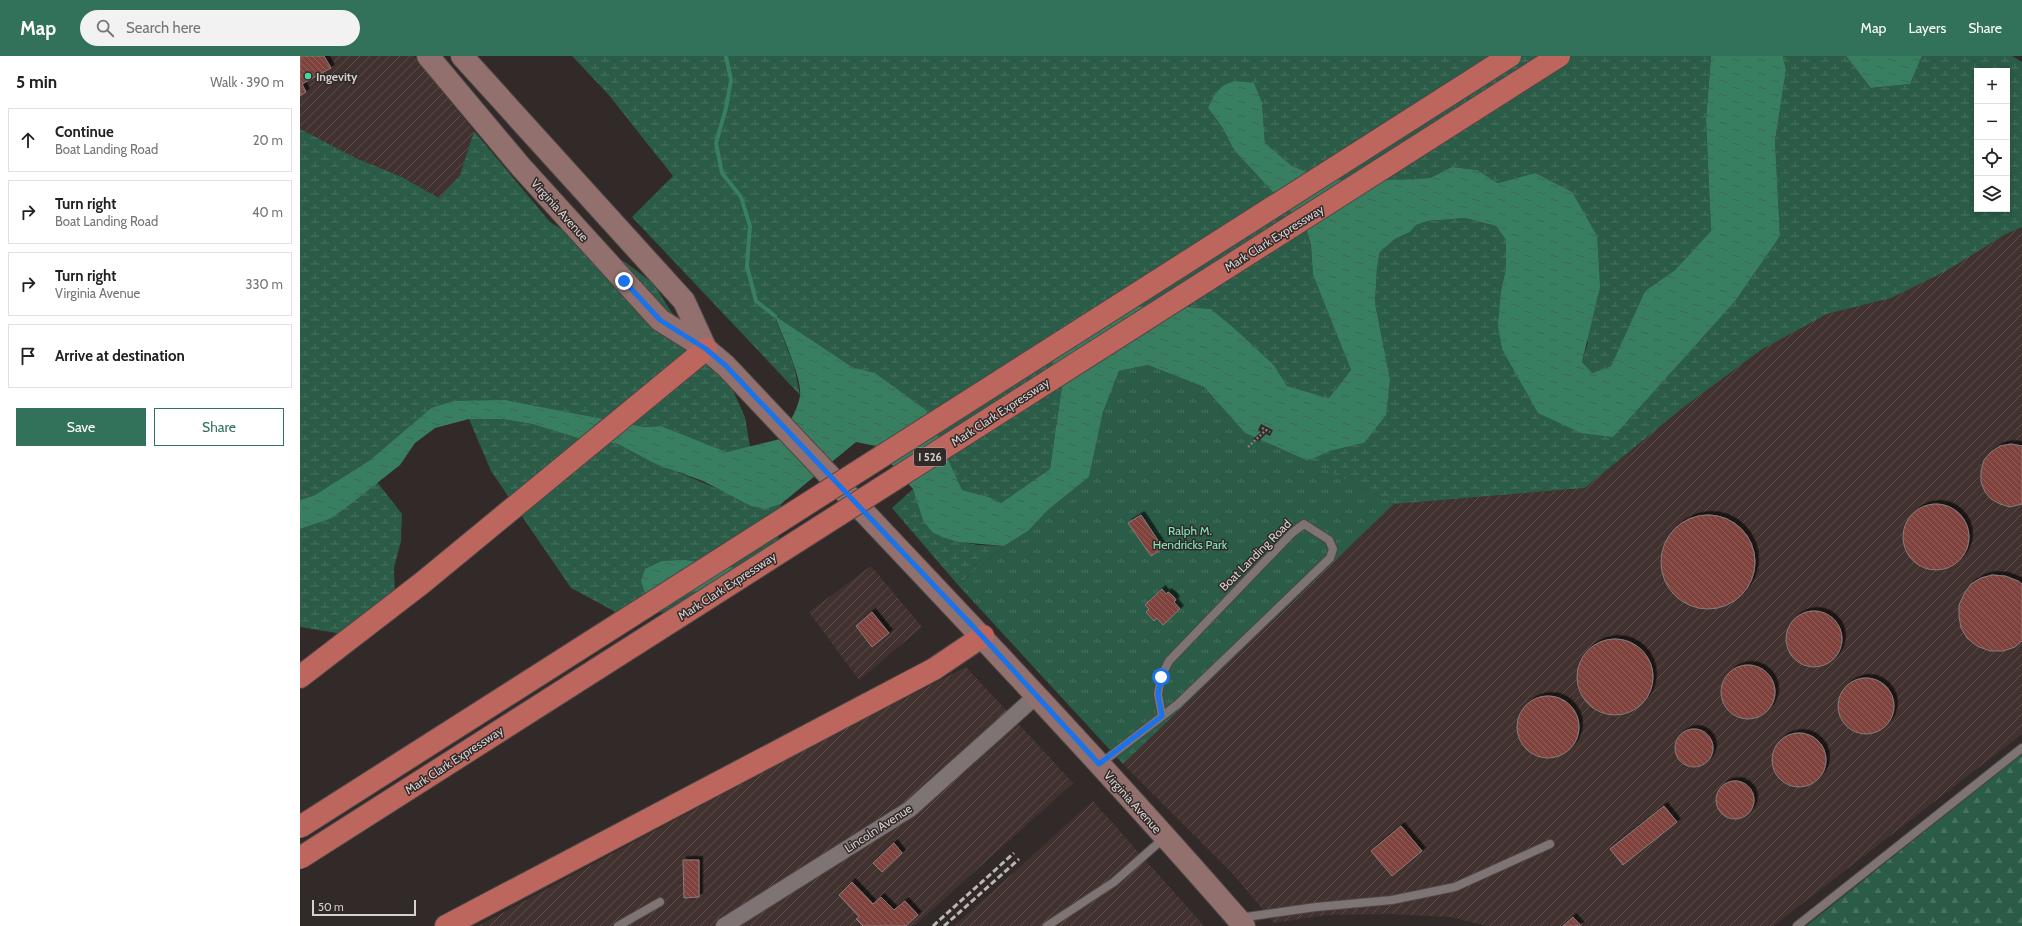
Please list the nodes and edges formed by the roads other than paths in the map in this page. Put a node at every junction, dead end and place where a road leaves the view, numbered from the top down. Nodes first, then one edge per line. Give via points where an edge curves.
1 (428, 56) edge
2 (462, 56) edge
3 (1510, 56) edge
4 (1559, 56) edge
5 (563, 168) junction
6 (541, 189) junction
7 (706, 349) junction
8 (982, 636) junction
9 (300, 677) edge
10 (1036, 696) junction
11 (1162, 716) junction
12 (2022, 748) edge
13 (1099, 764) junction
14 (300, 827) edge
15 (1165, 837) junction
16 (1550, 844) dead end
17 (300, 858) edge
18 (660, 902) dead end
19 (1240, 922) edge
20 (446, 926) edge
21 (618, 926) edge
22 (724, 926) edge
23 (1047, 926) edge
24 (1797, 926) edge

1 - 6 main road, Virginia Avenue
2 - 5 main road, Virginia Avenue
3 - 14 highway, I 526, bridge
4 - 17 highway, Mark Clark Expressway / I 526, bridge
5 - 6 main road
5 - 7 main road, Virginia Avenue via 684,301
6 - 7 main road, Virginia Avenue via 660,320
7 - 8 main road, Virginia Avenue, bridge via 726,366
7 - 9 highway via 422,583
8 - 10 main road, Virginia Avenue
8 - 20 highway via 934,669
10 - 13 main road, Virginia Avenue
10 - 22 street, Lincoln Avenue via 910,809
11 - 11 lane, Boat Landing Road via 1178,704 1330,558 1333,549 1329,540 1304,524 1292,533 1169,661 1161,677 1158,694
11 - 13 lane, Boat Landing Road
12 - 24 lane
13 - 15 main road, Virginia Avenue
15 - 19 main road, Virginia Avenue
15 - 23 lane via 1114,882
16 - 19 lane via 1455,887 1392,900 1316,907
18 - 21 lane

